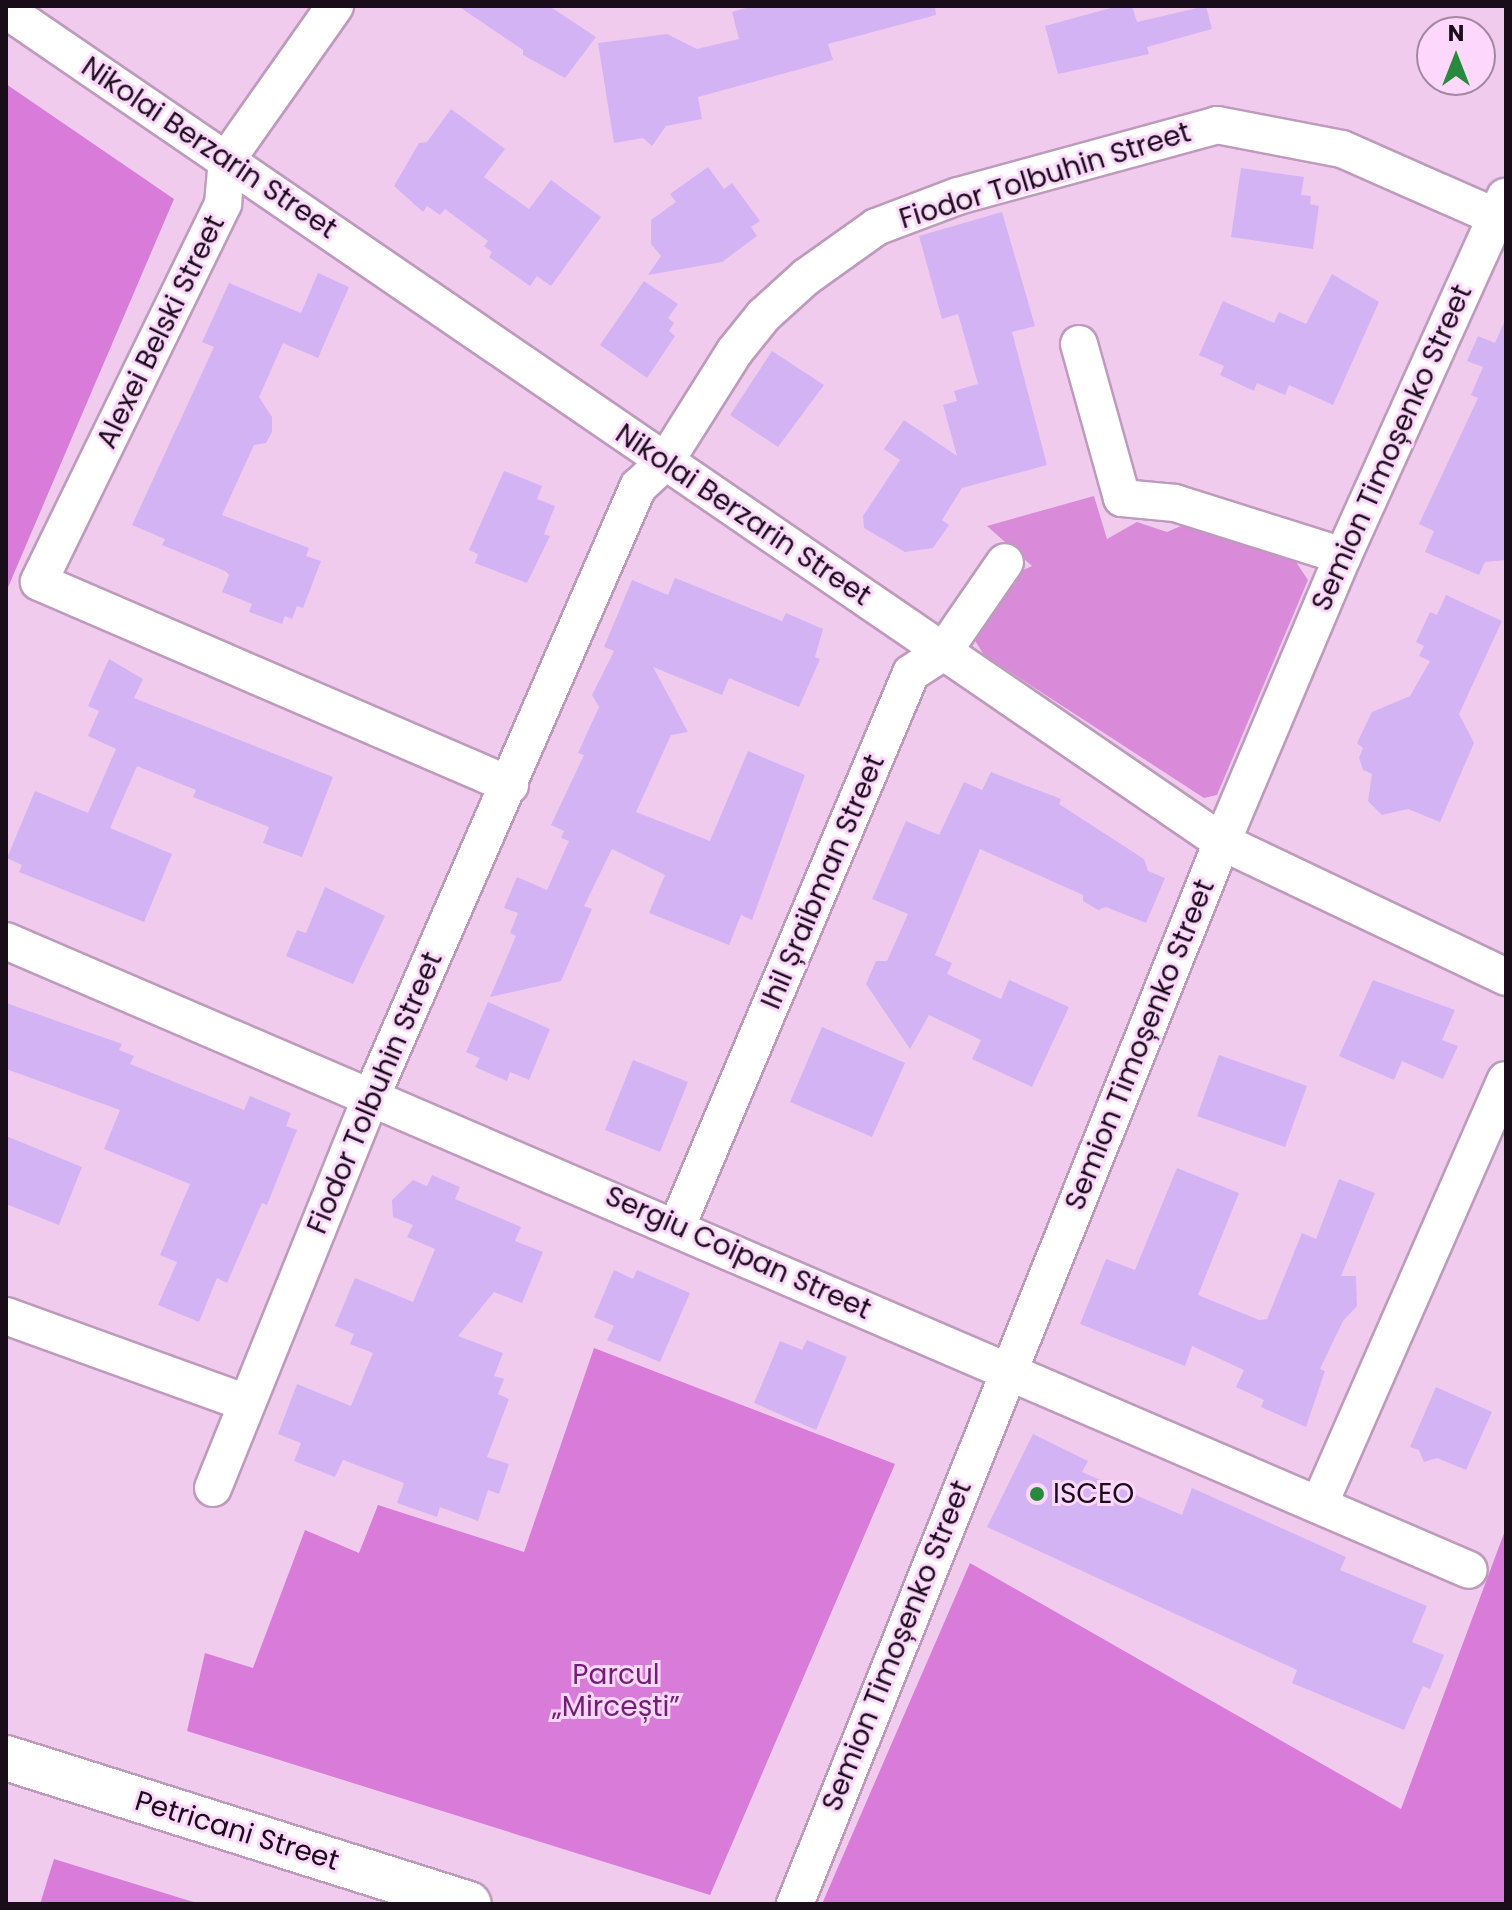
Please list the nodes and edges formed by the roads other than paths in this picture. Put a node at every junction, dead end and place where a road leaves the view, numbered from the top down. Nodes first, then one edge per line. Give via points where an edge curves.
1 (335, 6) edge
2 (6, 10) edge
3 (227, 159) junction
4 (1501, 206) edge
5 (1079, 344) dead end
6 (665, 462) junction
7 (1343, 556) junction
8 (1005, 562) dead end
9 (943, 652) junction
10 (510, 785) junction
11 (1222, 842) junction
12 (6, 941) edge
13 (1506, 977) edge
14 (1506, 1080) edge
15 (372, 1095) junction
16 (677, 1226) junction
17 (6, 1316) edge
18 (1007, 1372) junction
19 (244, 1402) junction
20 (213, 1488) dead end
21 (1319, 1505) junction
22 (1469, 1570) dead end
23 (6, 1758) edge
24 (468, 1904) edge
25 (795, 1904) edge

1 - 3 street
2 - 3 street, Nikolai Berzarin Street
3 - 6 street, Nikolai Berzarin Street
3 - 10 street, Alexei Belski Street via 223,204 39,582
4 - 6 street, Fiodor Tolbuhin Street via 1342,149 1217,125 958,196 876,227 795,287 735,351
4 - 7 street, Semion Timoșenko Street
5 - 7 street via 1122,498 1175,503
6 - 9 street, Nikolai Berzarin Street
6 - 10 street, Fiodor Tolbuhin Street via 638,487
7 - 11 street, Semion Timoșenko Street
8 - 9 street, Ihil Șraibman Street
9 - 11 street, Nikolai Berzarin Street
9 - 16 street, Ihil Șraibman Street via 911,673
10 - 15 street, Fiodor Tolbuhin Street
11 - 13 street, Nikolai Berzarin Street
11 - 18 street, Semion Timoșenko Street
12 - 15 street, Sergiu Coipan Street
14 - 21 street
15 - 16 street, Sergiu Coipan Street
15 - 19 street, Fiodor Tolbuhin Street
16 - 18 street, Sergiu Coipan Street
17 - 19 street
18 - 21 street, Sergiu Coipan Street
18 - 25 street, Semion Timoșenko Street
19 - 20 street, Fiodor Tolbuhin Street
21 - 22 street, Sergiu Coipan Street
23 - 24 main road, Petricani Street

